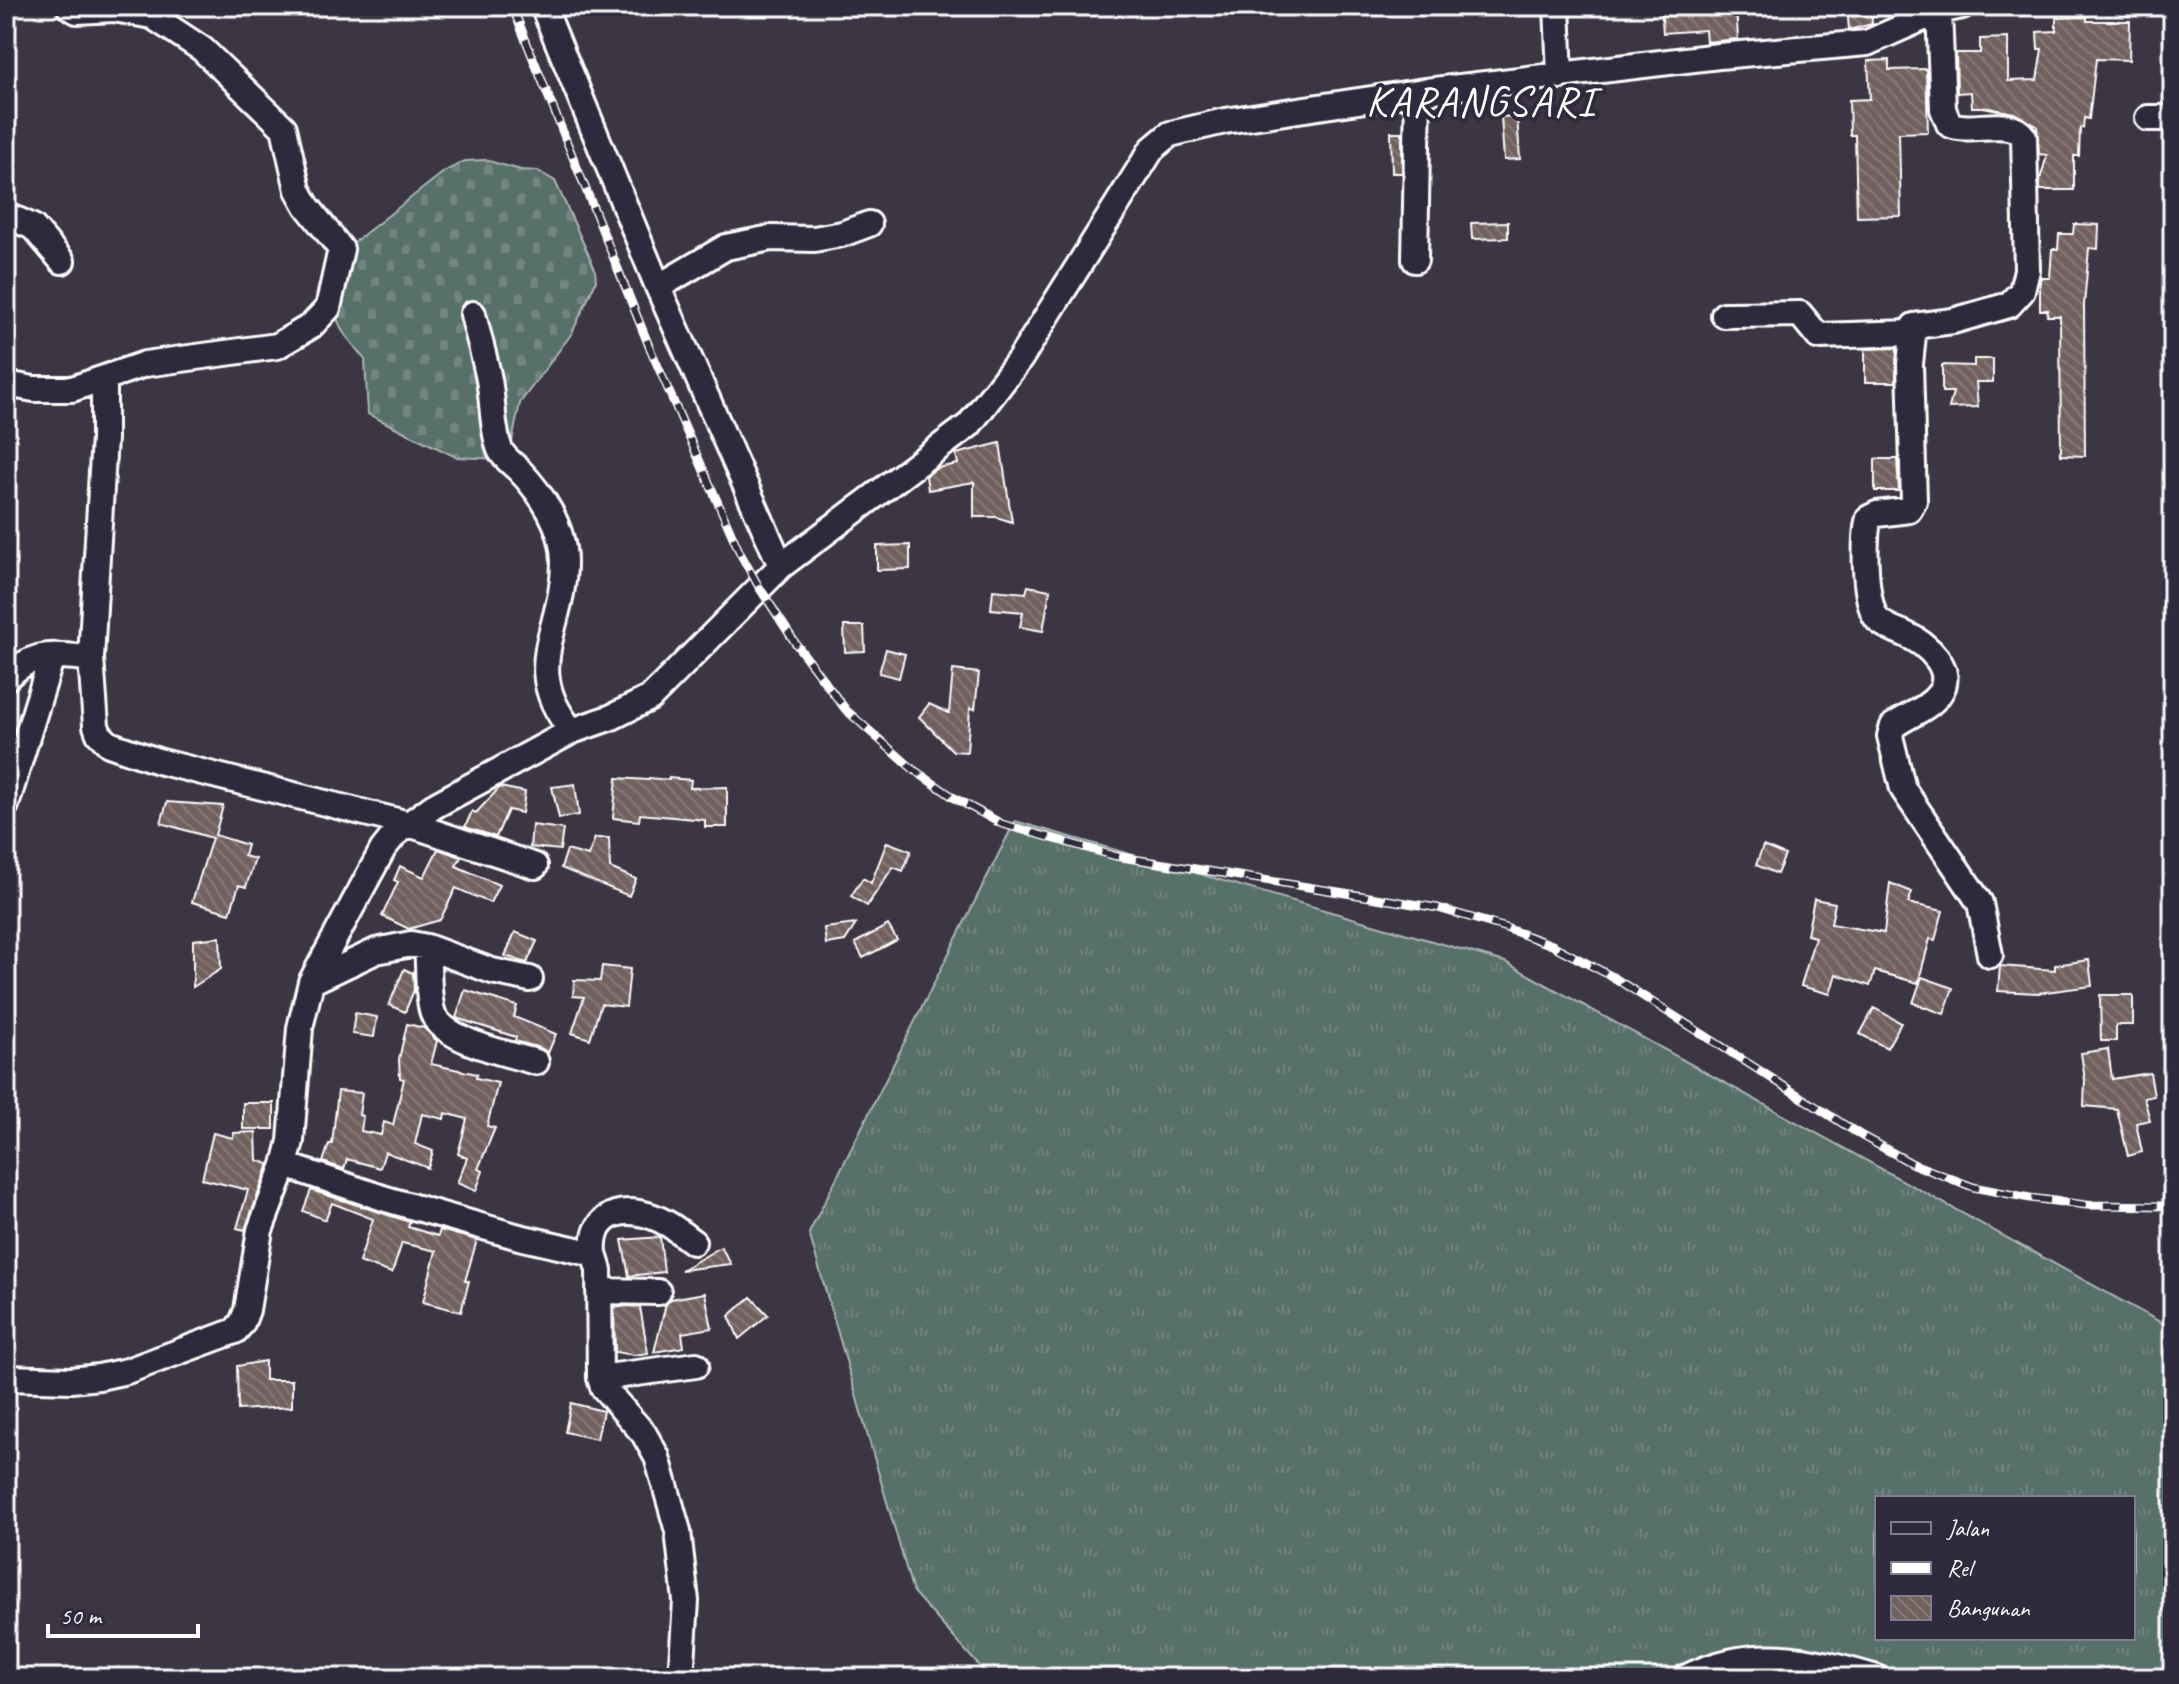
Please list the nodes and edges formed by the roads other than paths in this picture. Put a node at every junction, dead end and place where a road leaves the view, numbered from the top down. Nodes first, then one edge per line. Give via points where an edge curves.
1 (69, 6) edge
2 (543, 6) edge
3 (1557, 6) edge
4 (1951, 9) edge
5 (1560, 76) junction
6 (1418, 92) junction
7 (2148, 118) dead end
8 (2173, 118) edge
9 (6, 215) edge
10 (869, 224) dead end
11 (1415, 260) dead end
12 (62, 261) dead end
13 (658, 287) junction
14 (473, 314) dead end
15 (1724, 315) dead end
16 (1911, 333) junction
17 (104, 380) junction
18 (6, 384) edge
19 (781, 566) junction
20 (52, 656) junction
21 (91, 658) junction
22 (6, 678) edge
23 (572, 731) junction
24 (6, 805) edge
25 (409, 824) junction
26 (535, 866) dead end
27 (427, 947) junction
28 (1990, 955) dead end
29 (530, 979) dead end
30 (311, 982) junction
31 (536, 1062) dead end
32 (285, 1165) junction
33 (693, 1242) dead end
34 (594, 1254) junction
35 (599, 1291) junction
36 (658, 1292) dead end
37 (696, 1365) dead end
38 (6, 1378) edge
39 (600, 1378) junction
40 (681, 1678) edge
41 (1685, 1678) edge
42 (1877, 1678) edge

1 - 17 street via 77,11 114,9 152,16 202,49 284,128 298,190 341,249 328,308 311,326 277,346 163,360
2 - 13 street
3 - 5 street
4 - 5 street via 1867,43
4 - 16 street via 1945,119 1958,128 2012,128 2024,137 2027,270 2022,291 2009,305 1943,323 1918,324
5 - 6 street
6 - 11 street
6 - 19 street via 1170,134 1152,149 1020,359 969,425
7 - 8 street
9 - 12 street via 33,227
10 - 13 street via 814,239 771,238 726,247
13 - 19 street
14 - 23 street via 500,449 539,494 560,537 564,561 545,676 549,695
15 - 16 street via 1800,314 1818,336
16 - 28 street via 1914,501 1909,510 1869,518 1870,603 1879,621 1916,640 1945,672 1939,695 1893,726 1890,736 1903,789 1980,903
17 - 18 street via 58,390
17 - 21 street
19 - 23 street via 650,698
20 - 21 street
20 - 22 street via 24,662
20 - 24 street
21 - 25 street via 96,726 103,739 118,748
23 - 25 street
25 - 26 street
25 - 30 street via 383,849
27 - 29 street
27 - 30 street via 391,947
27 - 31 street via 433,1013 441,1025 458,1036
30 - 32 street via 300,1028
32 - 34 street via 386,1199
32 - 38 street via 260,1230 247,1310 235,1331 99,1377
33 - 34 street via 665,1222 625,1212 606,1216 598,1224
34 - 35 street
35 - 36 street
35 - 39 street
37 - 39 street
39 - 40 street via 657,1457 678,1531 686,1601
41 - 42 street via 1732,1660 1766,1657 1816,1661

